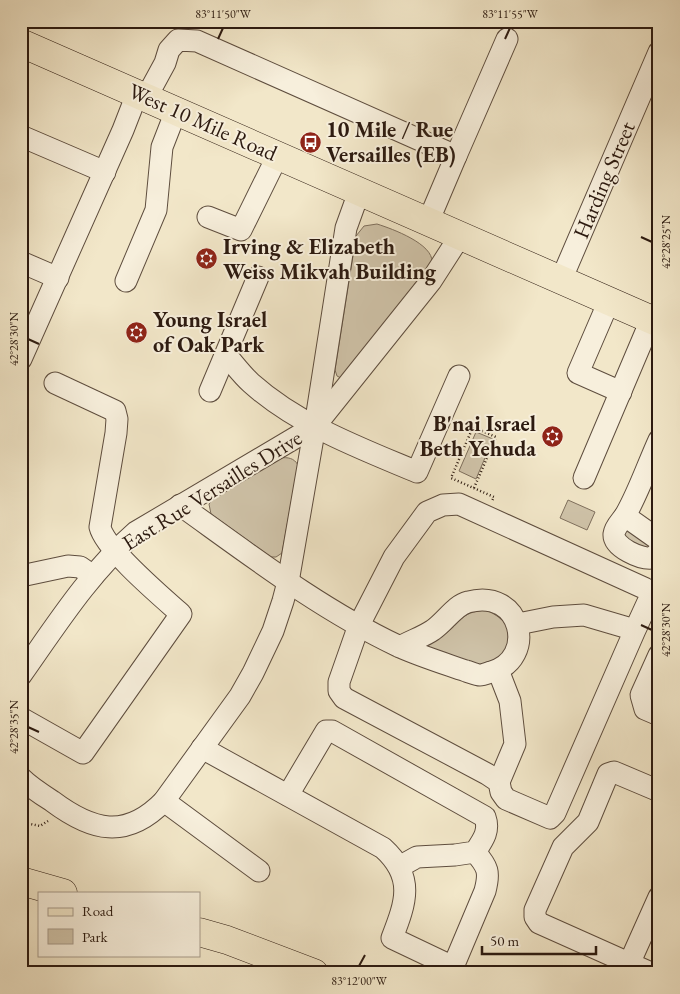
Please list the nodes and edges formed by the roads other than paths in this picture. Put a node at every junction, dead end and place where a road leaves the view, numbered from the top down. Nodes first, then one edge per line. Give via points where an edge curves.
1 (507, 39) dead end
2 (21, 43) edge
3 (659, 52) edge
4 (142, 96) junction
5 (176, 111) junction
6 (21, 136) edge
7 (278, 155) junction
8 (456, 156) junction
9 (105, 172) junction
10 (360, 192) junction
11 (208, 217) dead end
12 (428, 222) junction
13 (460, 236) junction
14 (21, 262) edge
15 (258, 277) dead end
16 (58, 278) junction
17 (561, 280) junction
18 (126, 281) dead end
19 (609, 301) junction
20 (656, 318) edge
21 (226, 355) junction
22 (21, 359) edge
23 (459, 376) dead end
24 (56, 383) dead end
25 (210, 391) dead end
26 (620, 392) junction
27 (315, 426) junction
28 (659, 440) edge
29 (584, 478) dead end
30 (180, 505) junction
31 (625, 516) junction
32 (659, 540) edge
33 (114, 551) junction
34 (659, 551) edge
35 (21, 576) edge
36 (92, 576) junction
37 (288, 582) junction
38 (518, 624) junction
39 (359, 625) junction
40 (635, 630) junction
41 (400, 646) junction
42 (659, 655) edge
43 (498, 670) junction
44 (21, 675) edge
45 (659, 715) edge
46 (21, 718) edge
47 (202, 748) junction
48 (21, 778) edge
49 (499, 782) junction
50 (659, 791) edge
51 (288, 795) junction
52 (164, 801) junction
53 (476, 852) junction
54 (400, 866) junction
55 (259, 871) dead end
56 (21, 881) edge
57 (60, 892) edge
58 (659, 897) edge
59 (200, 932) edge
60 (627, 968) edge
61 (314, 973) edge
62 (651, 973) edge

1 - 8 street
2 - 4 main road, West 10 Mile Road
3 - 17 street, Harding Street
4 - 5 main road, West 10 Mile Road
4 - 8 street via 165,63 168,50 178,40 197,41
4 - 9 street
5 - 7 main road, West 10 Mile Road
5 - 18 street via 162,147 156,210
6 - 9 street
7 - 10 main road, West 10 Mile Road
7 - 11 street via 241,230
8 - 12 street
9 - 16 street
10 - 12 main road, West 10 Mile Road
10 - 27 street, East Rue Versailles Drive via 346,228
12 - 13 main road, West 10 Mile Road
13 - 17 main road, West 10 Mile Road
13 - 27 street via 431,281
14 - 16 street
15 - 21 street
16 - 22 street
17 - 19 main road, West 10 Mile Road
19 - 20 main road, West 10 Mile Road
19 - 26 street via 578,373
20 - 26 street
21 - 25 street
21 - 27 street via 252,384
23 - 27 street via 417,472
24 - 33 street via 115,411 116,433 100,527 104,539
26 - 29 street
27 - 30 street, East Rue Versailles Drive
27 - 37 street
28 - 31 street
30 - 33 street, East Rue Versailles Drive via 136,532
30 - 37 street
31 - 32 street
31 - 34 street via 614,532 618,545 647,559
33 - 36 street, East Rue Versailles Drive
33 - 46 street via 181,614 83,753
35 - 36 street via 68,566 80,567
36 - 44 street, East Rue Versailles Drive
37 - 39 street
37 - 47 street via 273,631 253,673
38 - 40 street via 584,615
38 - 41 street via 511,612 498,603 483,599 466,602 433,630
38 - 43 street via 516,648 509,662
39 - 40 street via 394,557 427,512 443,505 459,504 652,593
39 - 41 street
39 - 49 street via 339,682 339,691 344,698
40 - 49 street via 555,813 550,818 506,799
41 - 43 street via 431,660 480,675
42 - 45 street via 641,695 645,709
43 - 49 street via 510,701 515,744
47 - 51 street
47 - 52 street
48 - 52 street via 83,822 97,826 128,826 152,814
50 - 60 street via 614,772 608,774 588,822 563,847 536,910 535,917 539,923
51 - 53 street via 326,731 332,731 485,817 485,836
51 - 54 street via 383,848
52 - 55 street
53 - 54 street via 417,857
53 - 54 street via 488,871 488,880 453,967 392,938 404,905 405,883
56 - 57 main road
58 - 60 street
59 - 61 main road
60 - 62 street

